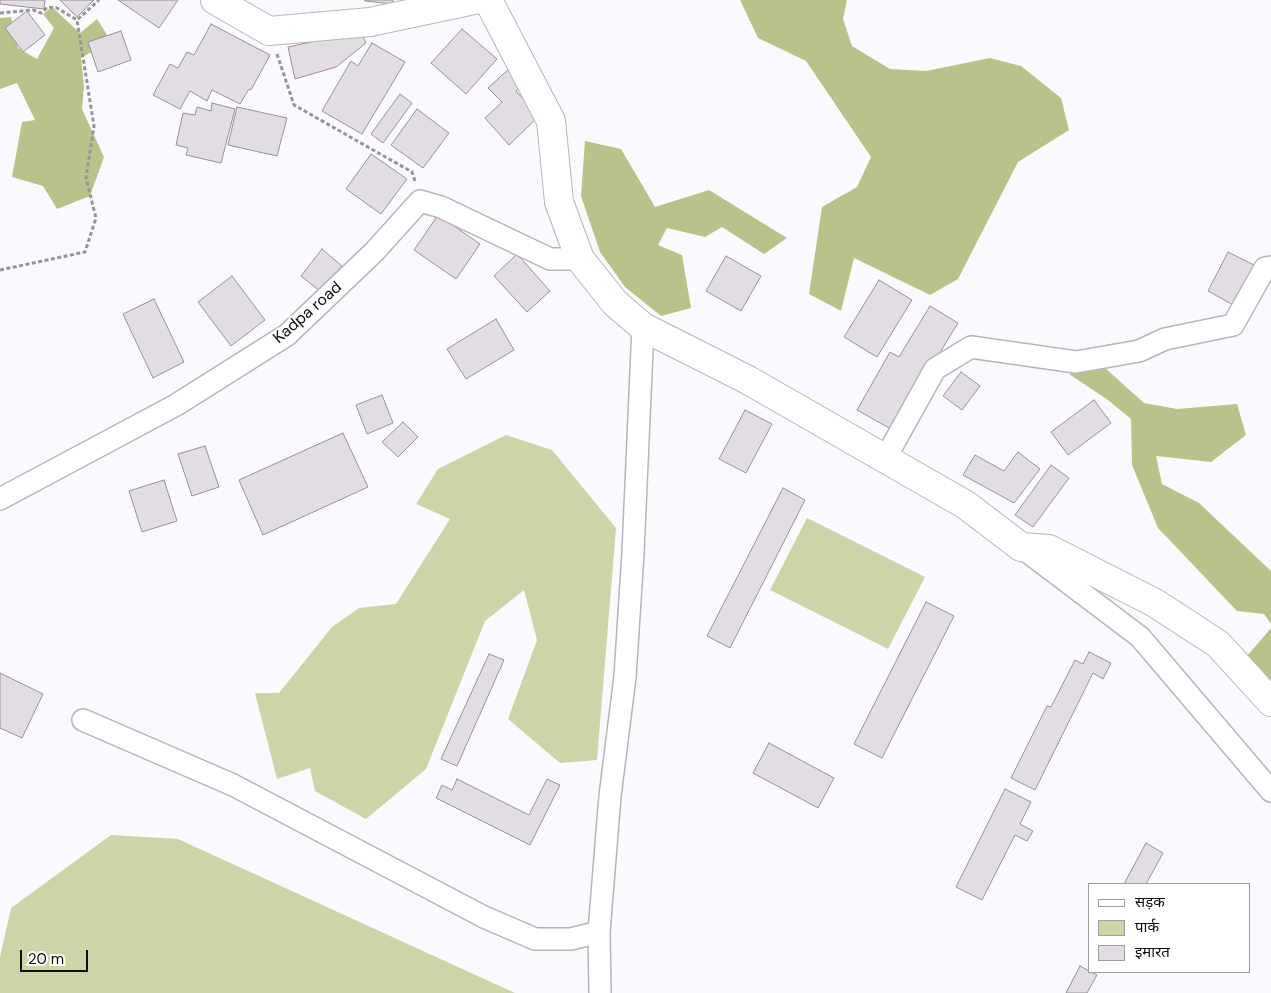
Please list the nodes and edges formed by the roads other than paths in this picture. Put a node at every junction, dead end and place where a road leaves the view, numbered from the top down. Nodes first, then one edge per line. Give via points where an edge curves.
1 (215, 0) edge
2 (474, 0) edge
3 (488, 0) edge
4 (580, 259) junction
5 (1271, 267) edge
6 (643, 327) junction
7 (885, 459) junction
8 (0, 499) edge
9 (1021, 547) junction
10 (1271, 702) edge
11 (83, 720) dead end
12 (1271, 791) edge
13 (599, 932) junction
14 (600, 993) edge

1 - 2 main road via 269,31 370,22
3 - 4 main road via 551,121 559,202
4 - 6 main road via 615,303
4 - 8 street, Kadpa road via 550,259 420,200 374,252 287,335 176,405
5 - 7 street via 1265,268 1233,326 1165,339 1139,350 1076,362 971,347 935,369
6 - 7 main road via 748,380
6 - 13 street via 624,677
7 - 9 main road via 966,505
9 - 10 main road via 1049,549 1155,603 1218,644
9 - 12 street via 1140,637
11 - 13 street via 233,785 476,912 535,939 571,939
13 - 14 street

